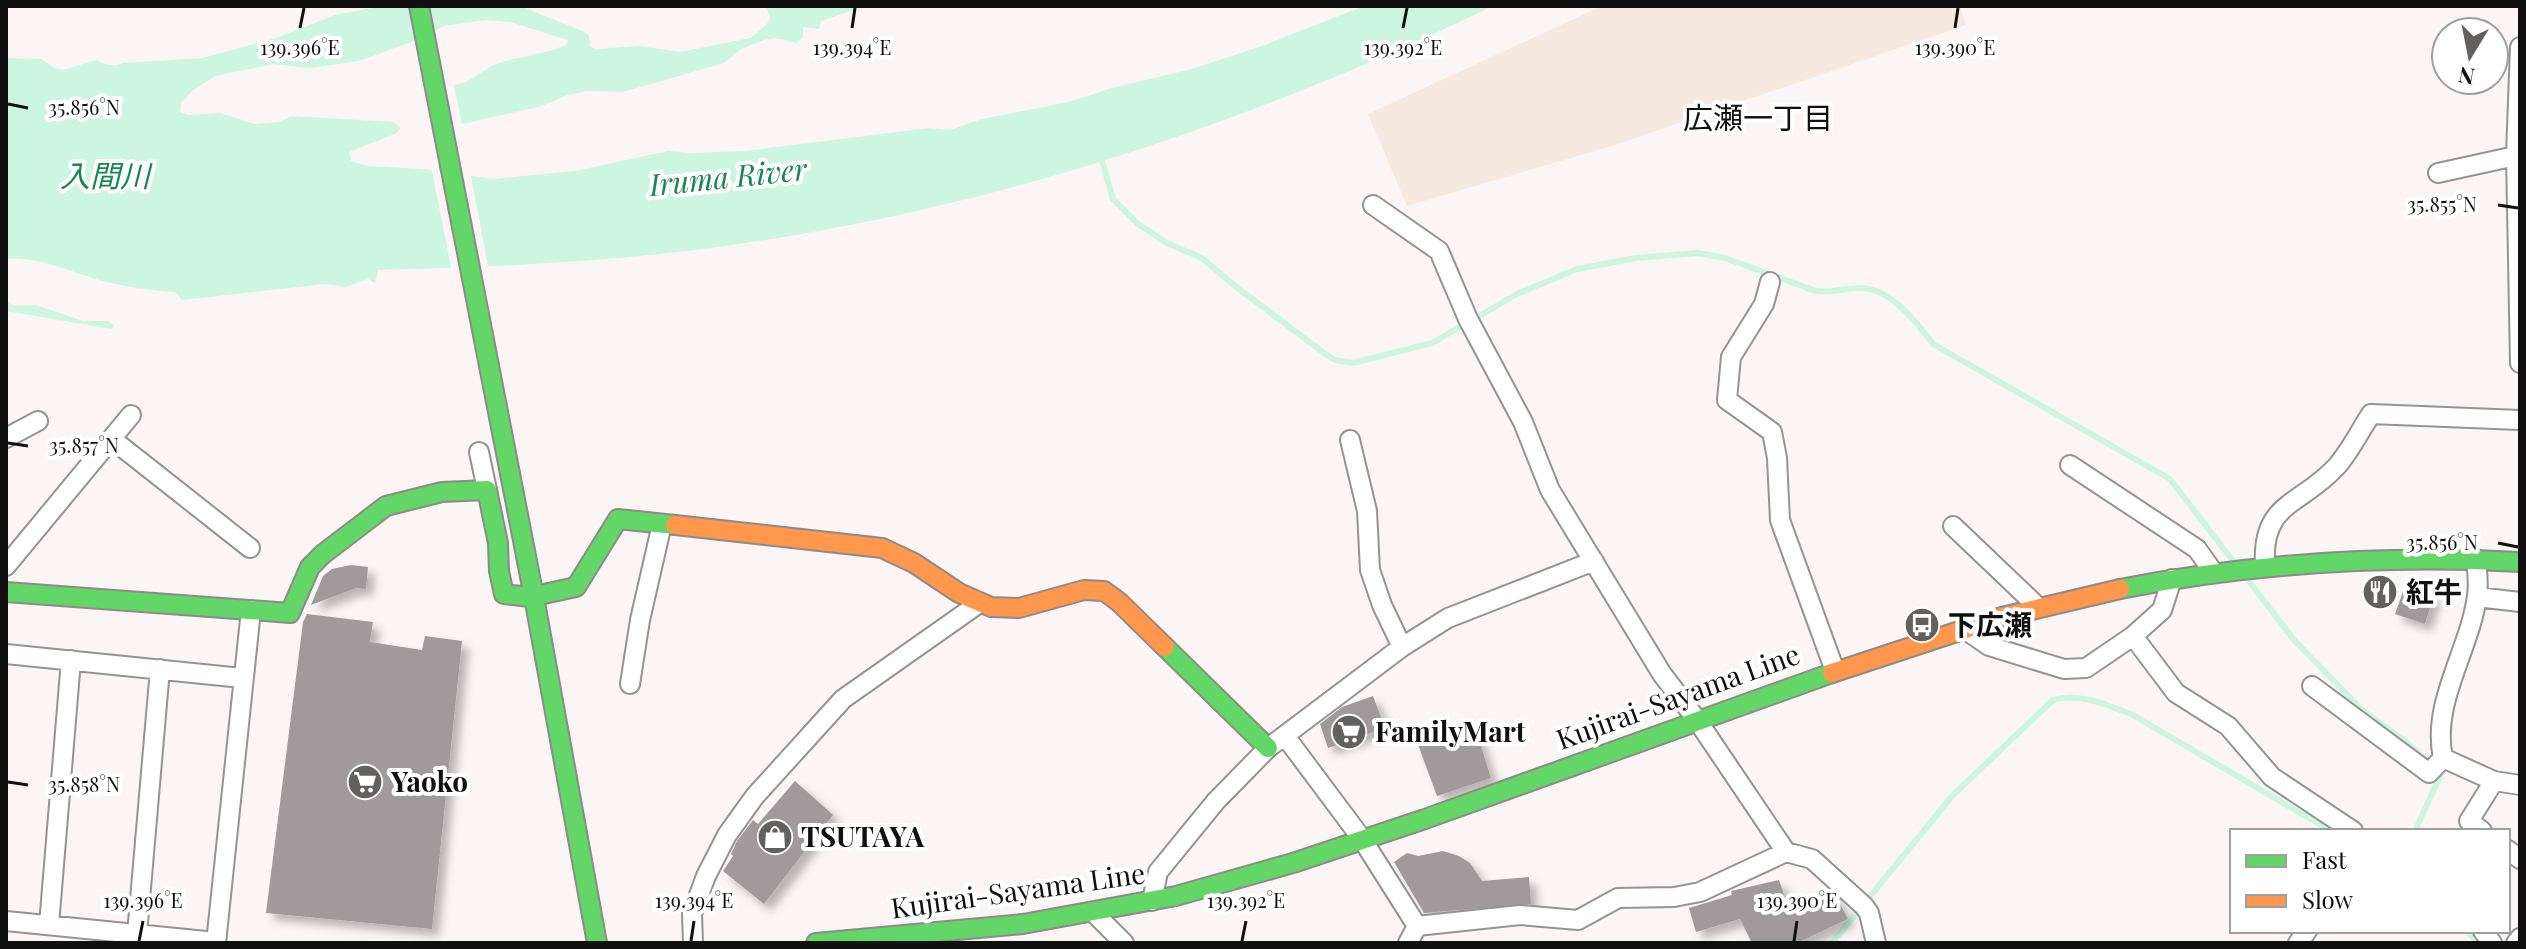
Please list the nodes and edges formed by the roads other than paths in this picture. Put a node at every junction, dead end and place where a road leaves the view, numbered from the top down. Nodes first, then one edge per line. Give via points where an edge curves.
1 (419, 6) edge
2 (2520, 47) edge
3 (2519, 68) edge
4 (2518, 155) edge
5 (2438, 173) dead end
6 (1373, 205) dead end
7 (2520, 252) edge
8 (1770, 282) dead end
9 (2520, 363) edge
10 (131, 415) dead end
11 (2520, 420) edge
12 (38, 421) dead end
13 (6, 438) edge
14 (113, 440) junction
15 (1350, 440) dead end
16 (479, 452) dead end
17 (2070, 465) dead end
18 (487, 490) junction
19 (662, 524) junction
20 (1953, 526) dead end
21 (250, 548) dead end
22 (2476, 559) junction
23 (1594, 561) junction
24 (2520, 562) edge
25 (6, 566) edge
26 (2260, 567) junction
27 (2220, 572) junction
28 (2172, 579) junction
29 (6, 592) edge
30 (534, 597) junction
31 (2477, 597) junction
32 (2520, 602) edge
33 (978, 604) junction
34 (2038, 607) junction
35 (251, 610) junction
36 (1963, 628) junction
37 (2133, 636) junction
38 (1402, 647) junction
39 (6, 654) edge
40 (71, 660) junction
41 (160, 669) junction
42 (1835, 671) junction
43 (242, 678) junction
44 (630, 684) dead end
45 (2312, 686) dead end
46 (1697, 720) junction
47 (1285, 736) junction
48 (1268, 748) junction
49 (2443, 758) junction
50 (2494, 781) junction
51 (2520, 785) edge
52 (2348, 829) edge
53 (2479, 829) edge
54 (1362, 839) junction
55 (1786, 852) junction
56 (1152, 901) junction
57 (1095, 914) junction
58 (6, 921) edge
59 (49, 925) junction
60 (1417, 926) junction
61 (137, 934) junction
62 (2520, 938) edge
63 (890, 940) edge
64 (216, 942) edge
65 (597, 943) edge
66 (693, 943) edge
67 (816, 943) edge
68 (1124, 943) edge
69 (1408, 943) edge
70 (1876, 943) edge
71 (2516, 943) edge

1 - 30 street
2 - 3 street
3 - 4 street
4 - 5 street
4 - 7 street
6 - 23 street via 1439,251 1523,422 1550,490
7 - 9 street
8 - 42 street via 1764,304 1731,357 1727,400 1772,432 1780,520
10 - 14 street
11 - 26 street via 2371,414 2337,466 2271,522
12 - 13 street
14 - 21 street
14 - 25 street
15 - 38 street via 1367,511 1370,570
16 - 18 street
17 - 27 street via 2197,549
18 - 30 street via 504,594
18 - 35 street via 442,492 386,506 310,567 290,613
19 - 30 street via 618,519 576,587
19 - 33 street via 882,548
19 - 44 street
20 - 34 street
22 - 24 street, Kujirai-Sayama Line
22 - 26 street, Kujirai-Sayama Line via 2332,560
22 - 31 street
23 - 38 street via 1448,618
23 - 46 street via 1662,674
26 - 27 street, Kujirai-Sayama Line
27 - 28 street, Kujirai-Sayama Line
28 - 34 street, Kujirai-Sayama Line
28 - 37 street via 2162,610
29 - 35 street
30 - 65 street
31 - 32 street
31 - 49 street via 2441,716
33 - 48 street via 1009,609 1102,590
33 - 66 street via 843,699 755,796 706,876 692,914
34 - 36 street, Kujirai-Sayama Line
35 - 43 street
36 - 37 street via 1989,646 2064,669 2086,668
36 - 42 street, Kujirai-Sayama Line
37 - 52 street via 2176,693 2228,726 2272,777
38 - 47 street
39 - 40 street
40 - 41 street
40 - 59 street
41 - 43 street
41 - 61 street
42 - 46 street, Kujirai-Sayama Line
43 - 64 street
45 - 49 street via 2429,773
46 - 54 street, Kujirai-Sayama Line
46 - 55 street
47 - 48 street
47 - 54 street
48 - 56 street via 1158,872
49 - 50 street
50 - 51 street
50 - 53 street via 2469,821
54 - 56 street, Kujirai-Sayama Line via 1224,884
54 - 60 street
55 - 60 street via 1700,892 1618,898 1578,920 1520,915
55 - 70 street via 1812,859 1864,906
56 - 57 street, Kujirai-Sayama Line
57 - 63 street, Kujirai-Sayama Line
57 - 68 street
58 - 59 street
59 - 61 street
60 - 69 street
61 - 64 street
62 - 71 street
63 - 67 street, Kujirai-Sayama Line

